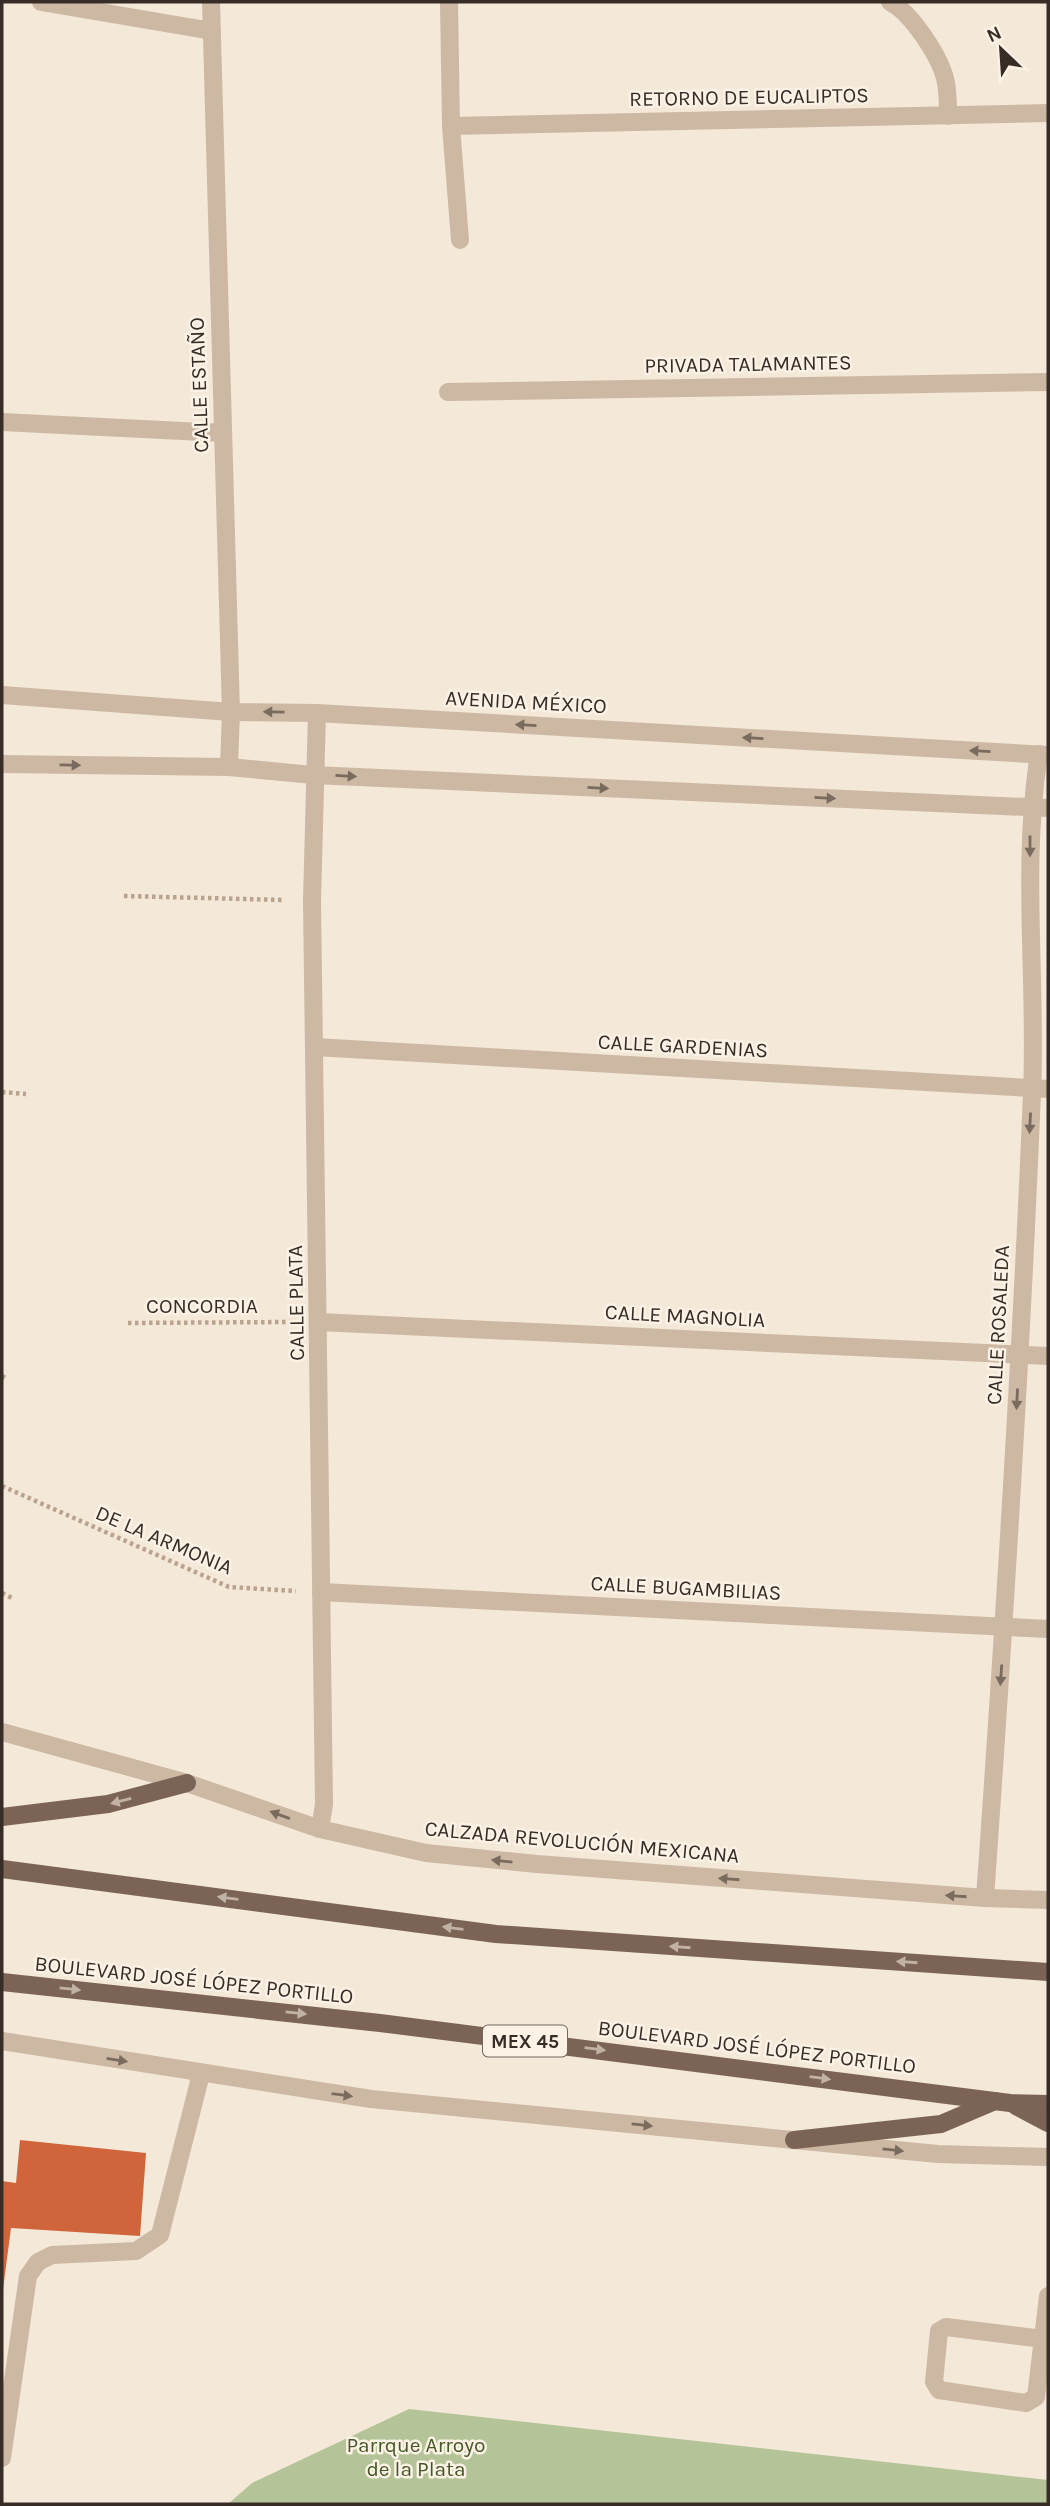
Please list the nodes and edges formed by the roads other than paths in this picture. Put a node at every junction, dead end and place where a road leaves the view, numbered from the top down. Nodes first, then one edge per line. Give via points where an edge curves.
1 (41, 2) edge
2 (211, 2) edge
3 (449, 2) edge
4 (890, 2) edge
5 (212, 31) junction
6 (1048, 113) edge
7 (948, 116) junction
8 (452, 126) junction
9 (460, 240) dead end
10 (1048, 382) edge
11 (448, 392) dead end
12 (2, 422) edge
13 (223, 433) junction
14 (2, 695) edge
15 (231, 712) junction
16 (317, 713) junction
17 (1043, 755) edge
18 (2, 764) edge
19 (229, 767) junction
20 (313, 775) junction
21 (1039, 808) edge
22 (315, 1047) junction
23 (1040, 1089) edge
24 (319, 1322) junction
25 (1019, 1355) junction
26 (1048, 1356) edge
27 (321, 1592) junction
28 (1004, 1627) junction
29 (1048, 1629) edge
30 (2, 1732) edge
31 (187, 1783) junction
32 (2, 1818) edge
33 (320, 1829) junction
34 (2, 1869) edge
35 (985, 1898) junction
36 (1048, 1900) edge
37 (1048, 1972) edge
38 (2, 1982) edge
39 (2, 2041) edge
40 (201, 2074) junction
41 (1004, 2101) junction
42 (1048, 2104) edge
43 (1048, 2123) edge
44 (794, 2140) junction
45 (1048, 2157) edge
46 (1048, 2296) edge
47 (1043, 2339) junction
48 (2, 2458) edge

1 - 5 street
2 - 5 street, CALLE ESTAÑO
3 - 8 street
4 - 7 street via 898,5 928,42 946,80
5 - 13 street, CALLE ESTAÑO
6 - 7 street, RETORNO DE EUCALIPTOS
7 - 8 street, RETORNO DE EUCALIPTOS
8 - 9 street
10 - 11 street, PRIVADA TALAMANTES
12 - 13 street
13 - 15 street, CALLE ESTAÑO
14 - 15 street, AVENIDA MÉXICO
16 -> 15 street, AVENIDA MÉXICO
15 - 19 street, CALLE ESTAÑO
17 -> 16 street, AVENIDA MÉXICO
16 - 20 street, CALLE PLATA
17 - 21 street, CALLE ROSALEDA
18 -> 19 street
19 - 20 street
20 -> 21 street
20 - 22 street, CALLE PLATA
21 -> 23 street, CALLE ROSALEDA
22 - 23 street, CALLE GARDENIAS
22 - 24 street, CALLE PLATA
23 -> 25 street, CALLE ROSALEDA
24 - 25 street, CALLE MAGNOLIA
24 - 27 street, CALLE PLATA
25 - 26 street, CALLE MAGNOLIA
25 -> 28 street, CALLE ROSALEDA
27 - 28 street, CALLE BUGAMBILIAS
27 - 33 street, CALLE PLATA via 324,1804
28 - 29 street, CALLE BUGAMBILIAS
28 -> 35 street, CALLE ROSALEDA
30 - 31 street, CALZADA REVOLUCIÓN MEXICANA
31 -> 32 main road via 108,1804
33 -> 31 street, CALZADA REVOLUCIÓN MEXICANA
35 -> 33 street, CALZADA REVOLUCIÓN MEXICANA via 509,1862 426,1853
37 -> 34 main road via 496,1934
35 - 36 street, CALZADA REVOLUCIÓN MEXICANA
38 -> 41 main road, BOULEVARD JOSÉ LÓPEZ PORTILLO / MEX 45 via 380,2023
39 -> 40 street
40 -> 44 street via 371,2099
40 - 48 street via 160,2235 136,2251 52,2255 38,2262 28,2276
41 - 42 main road, BOULEVARD JOSÉ LÓPEZ PORTILLO / MEX 45
41 - 43 main road
41 - 44 main road via 941,2124
44 -> 45 street via 937,2154
46 - 47 street
47 - 47 street via 1036,2396 1026,2403 939,2390 934,2382 939,2331 946,2327

